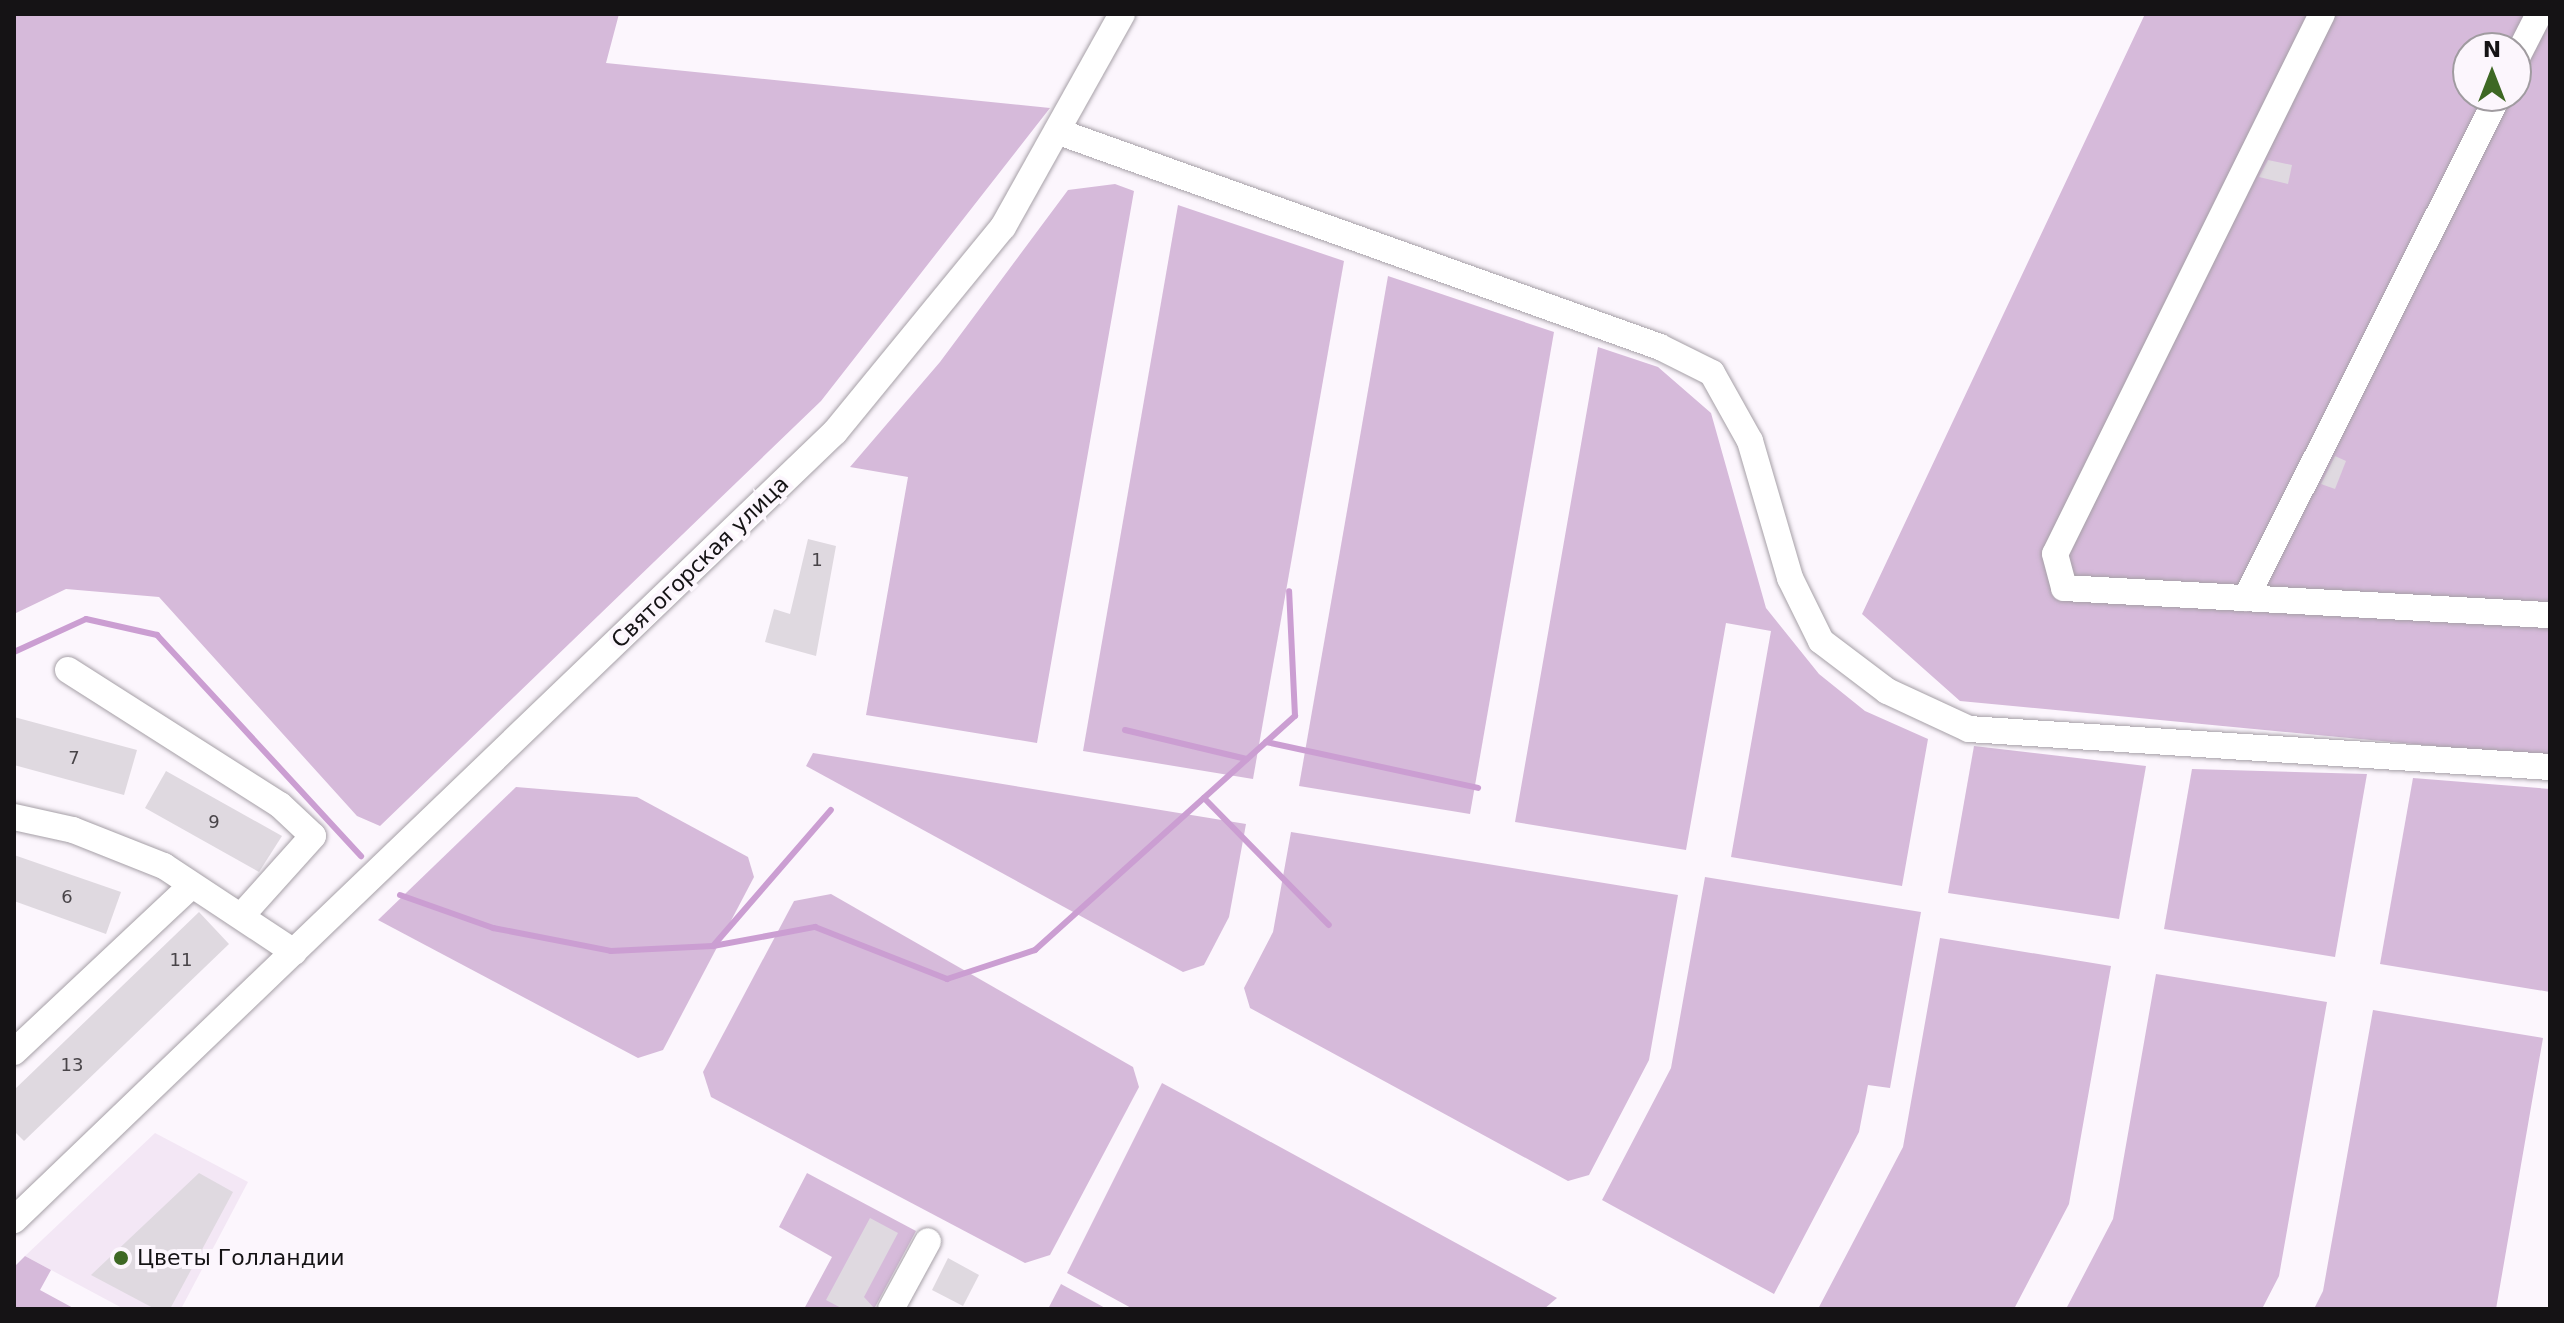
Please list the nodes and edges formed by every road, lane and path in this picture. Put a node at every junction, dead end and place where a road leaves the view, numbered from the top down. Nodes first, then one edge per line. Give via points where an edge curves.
1 (1122, 14) edge
2 (2322, 14) edge
3 (2539, 14) edge
4 (2530, 32) edge
5 (2490, 112) edge
6 (1059, 132) junction
7 (2246, 598) junction
8 (2550, 615) edge
9 (68, 670) dead end
10 (2550, 767) edge
11 (14, 817) edge
12 (191, 886) junction
13 (244, 913) junction
14 (294, 952) junction
15 (14, 1052) edge
16 (14, 1220) edge
17 (928, 1241) dead end
18 (891, 1309) edge

1 - 6 street, Святогорская улица
2 - 7 street via 2055,554 2064,588
3 - 4 street
5 - 7 street
6 - 10 street via 1646,342 1712,373 1750,441 1790,578 1821,641 1887,691 1969,729
6 - 14 street, Святогорская улица via 1003,227 835,432
7 - 8 street
9 - 13 street via 280,805 313,836
11 - 12 street via 121,848
12 - 13 street
12 - 15 street
13 - 14 street
14 - 16 street, Святогорская улица
17 - 18 street

